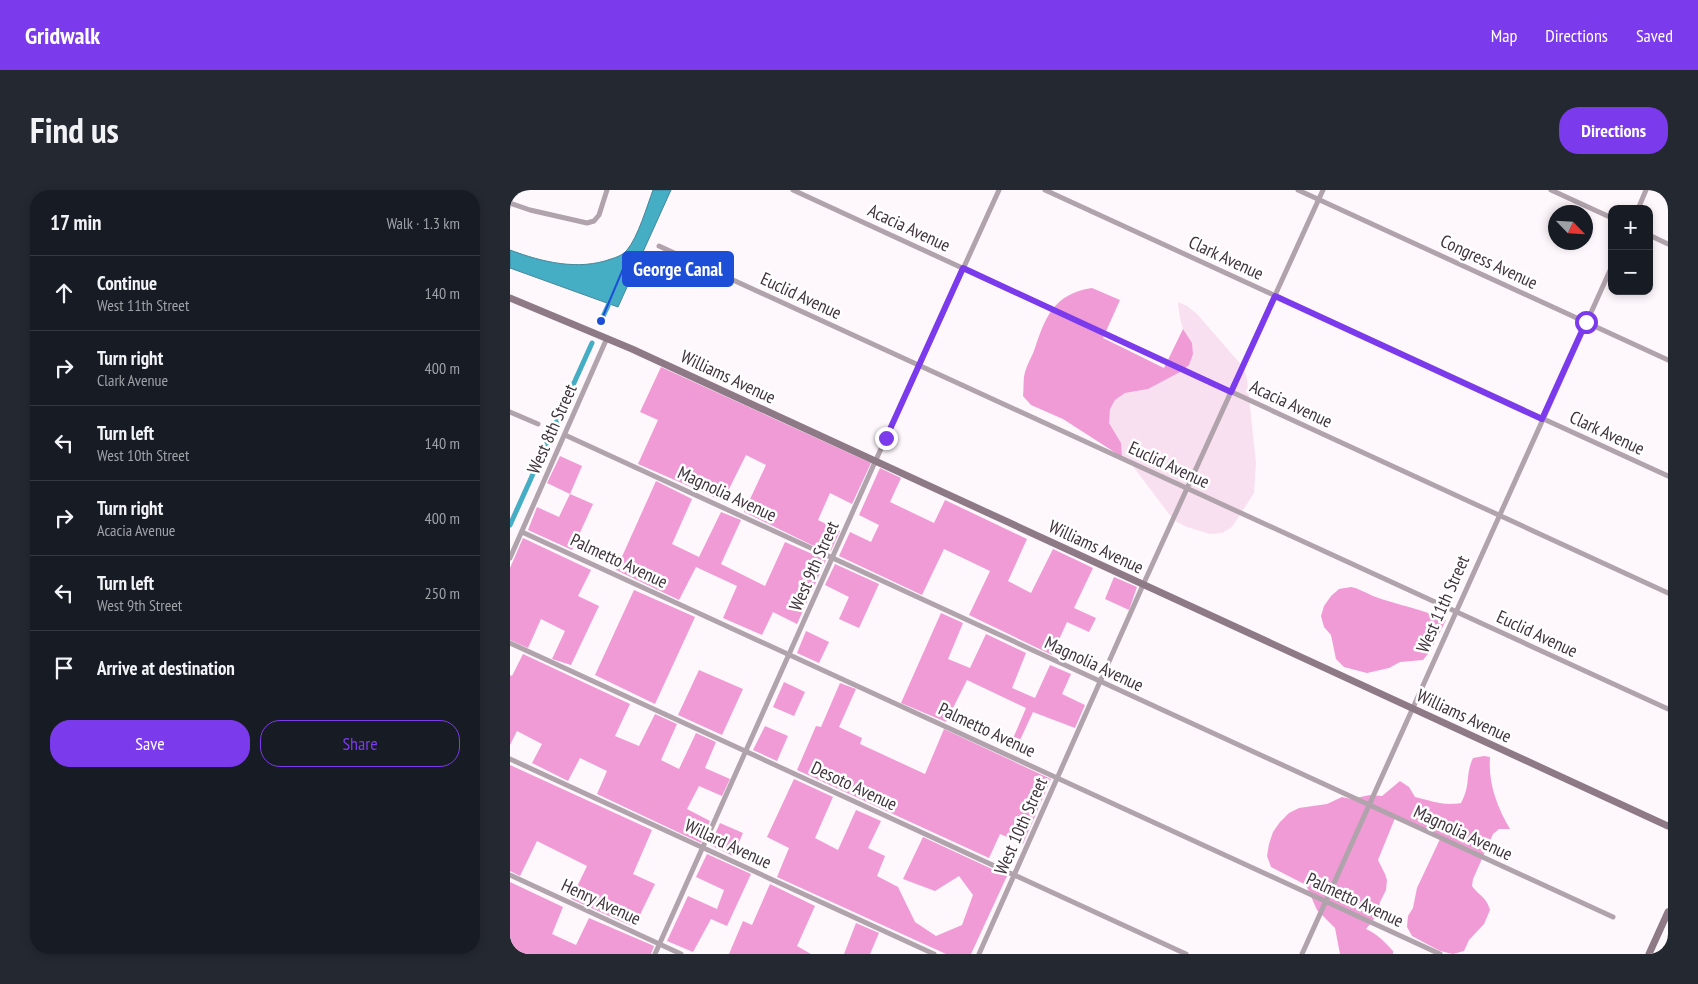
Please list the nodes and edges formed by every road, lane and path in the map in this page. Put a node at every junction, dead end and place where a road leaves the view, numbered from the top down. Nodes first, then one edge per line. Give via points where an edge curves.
1 (607, 190) edge
2 (793, 190) edge
3 (999, 190) edge
4 (1045, 190) edge
5 (1298, 190) edge
6 (1323, 190) edge
7 (1551, 190) edge
8 (1646, 190) edge
9 (1318, 200) junction
10 (510, 203) edge
11 (1640, 205) edge
12 (1608, 216) edge
13 (1653, 237) edge
14 (1668, 244) edge
15 (659, 246) dead end
16 (963, 268) junction
17 (1608, 275) edge
18 (1275, 296) junction
19 (510, 298) edge
20 (1586, 322) junction
21 (607, 338) junction
22 (1668, 360) edge
23 (919, 365) junction
24 (1231, 392) junction
25 (510, 412) edge
26 (1542, 419) junction
27 (538, 424) dead end
28 (565, 435) junction
29 (875, 462) junction
30 (1668, 476) edge
31 (1187, 489) junction
32 (1499, 515) junction
33 (522, 532) junction
34 (510, 558) edge
35 (832, 558) junction
36 (1143, 585) junction
37 (1668, 593) edge
38 (1455, 612) junction
39 (510, 642) edge
40 (789, 655) junction
41 (1100, 682) junction
42 (1412, 708) junction
43 (1668, 709) edge
44 (746, 751) junction
45 (510, 759) edge
46 (1057, 778) junction
47 (1368, 804) junction
48 (1668, 826) edge
49 (703, 848) junction
50 (510, 875) edge
51 (1014, 875) junction
52 (1325, 901) junction
53 (1668, 912) edge
54 (1613, 917) dead end
55 (660, 944) junction
56 (656, 954) edge
57 (681, 954) edge
58 (934, 954) edge
59 (979, 954) edge
60 (1186, 954) edge
61 (1302, 954) edge
62 (1440, 954) edge
63 (1649, 954) edge

1 - 10 street via 599,215 587,223
2 - 16 street, Acacia Avenue
3 - 16 street, West 9th Street
4 - 18 street, Clark Avenue
5 - 9 street, Congress Avenue
6 - 9 street, West 10th Street
7 - 12 street
8 - 11 street
9 - 18 street, West 10th Street
9 - 20 street, Congress Avenue
13 - 14 street
15 - 23 street, Euclid Avenue
16 - 23 street, West 9th Street
16 - 24 street, Acacia Avenue
17 - 20 street, West 11th Street
18 - 24 street, West 10th Street
18 - 26 street, Clark Avenue
19 - 21 street, Williams Avenue
20 - 22 street, Congress Avenue
20 - 26 street, West 11th Street
21 - 28 street, West 8th Street
21 - 29 street, Williams Avenue
23 - 29 street, West 9th Street
23 - 31 street, Euclid Avenue
24 - 31 street, West 10th Street
24 - 32 street, Acacia Avenue
25 - 27 street
26 - 30 street, Clark Avenue
26 - 32 street, West 11th Street
28 - 33 street, West 8th Street
28 - 35 street, Magnolia Avenue
29 - 35 street, West 9th Street
29 - 36 street, Williams Avenue
31 - 36 street, West 10th Street
31 - 38 street, Euclid Avenue
32 - 37 street, Acacia Avenue
32 - 38 street, West 11th Street
33 - 34 street, West 8th Street
33 - 40 street, Palmetto Avenue
35 - 40 street, West 9th Street
35 - 41 street, Magnolia Avenue
36 - 41 street, West 10th Street
36 - 42 street, Williams Avenue
38 - 42 street, West 11th Street
38 - 43 street, Euclid Avenue
39 - 44 street, Desoto Avenue
40 - 44 street, West 9th Street
40 - 46 street, Palmetto Avenue
41 - 46 street, West 10th Street
41 - 47 street, Magnolia Avenue
42 - 47 street, West 11th Street
42 - 48 street, Williams Avenue
44 - 49 street, West 9th Street
44 - 51 street, Desoto Avenue
45 - 49 street, Willard Avenue
46 - 51 street, West 10th Street
46 - 52 street, Palmetto Avenue
47 - 52 street, West 11th Street
47 - 54 street, Magnolia Avenue
49 - 55 street, West 9th Street
49 - 58 street, Willard Avenue
50 - 55 street, Henry Avenue
51 - 59 street, West 10th Street
51 - 60 street, Desoto Avenue
52 - 61 street, West 11th Street
52 - 62 street, Palmetto Avenue
53 - 63 street
55 - 56 street, West 9th Street
55 - 57 street, Henry Avenue

